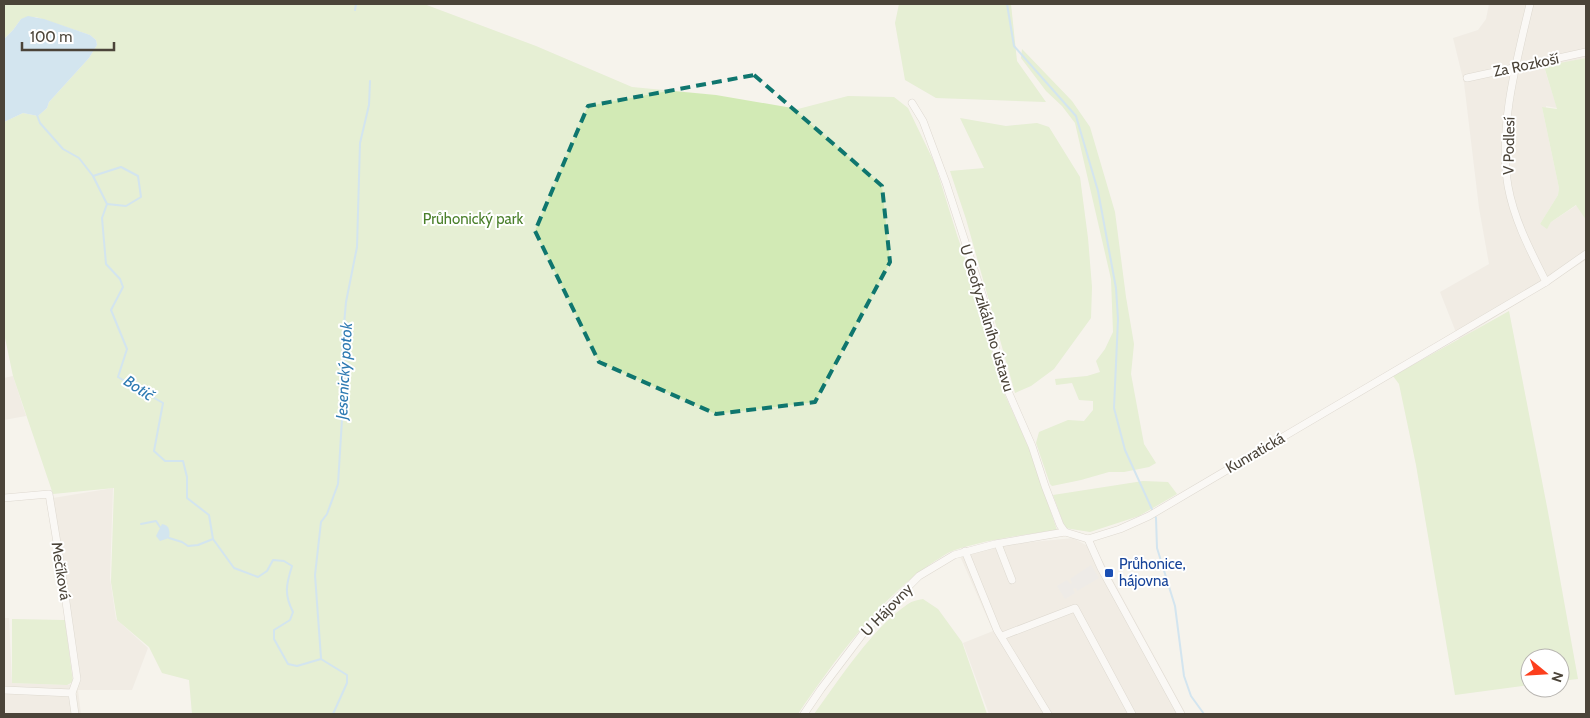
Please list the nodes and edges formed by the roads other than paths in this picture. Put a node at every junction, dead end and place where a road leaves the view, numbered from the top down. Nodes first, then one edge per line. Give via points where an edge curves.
1 (1530, 4) edge
2 (1586, 52) edge
3 (1516, 67) junction
4 (1467, 78) dead end
5 (912, 103) dead end
6 (1586, 254) edge
7 (1546, 282) junction
8 (4, 498) edge
9 (1065, 532) junction
10 (1088, 539) junction
11 (998, 544) junction
12 (965, 551) junction
13 (1012, 580) dead end
14 (1002, 636) junction
15 (4, 690) edge
16 (72, 693) junction
17 (75, 714) edge
18 (804, 714) edge
19 (1048, 714) edge
20 (1132, 714) edge
21 (1181, 714) edge

1 - 3 street, V Podlesí
2 - 3 street, Za Rozkoší
3 - 4 street, Za Rozkoší
3 - 7 street, V Podlesí via 1506,135 1508,187 1521,229
5 - 9 street, U Geofyzikálního ústavu via 946,183 983,297 1004,382
6 - 7 street, Kunratická
7 - 10 street, Kunratická via 1149,516
8 - 16 street, Mečíková via 48,494 77,679
9 - 10 street, U Hájovny
9 - 11 street, U Hájovny
10 - 21 street
11 - 12 street, U Hájovny
11 - 13 street
12 - 14 street
12 - 18 street, U Hájovny via 954,554 919,576 868,627
14 - 19 street
14 - 20 street via 1075,608
15 - 16 street
16 - 17 street, Mečíková

